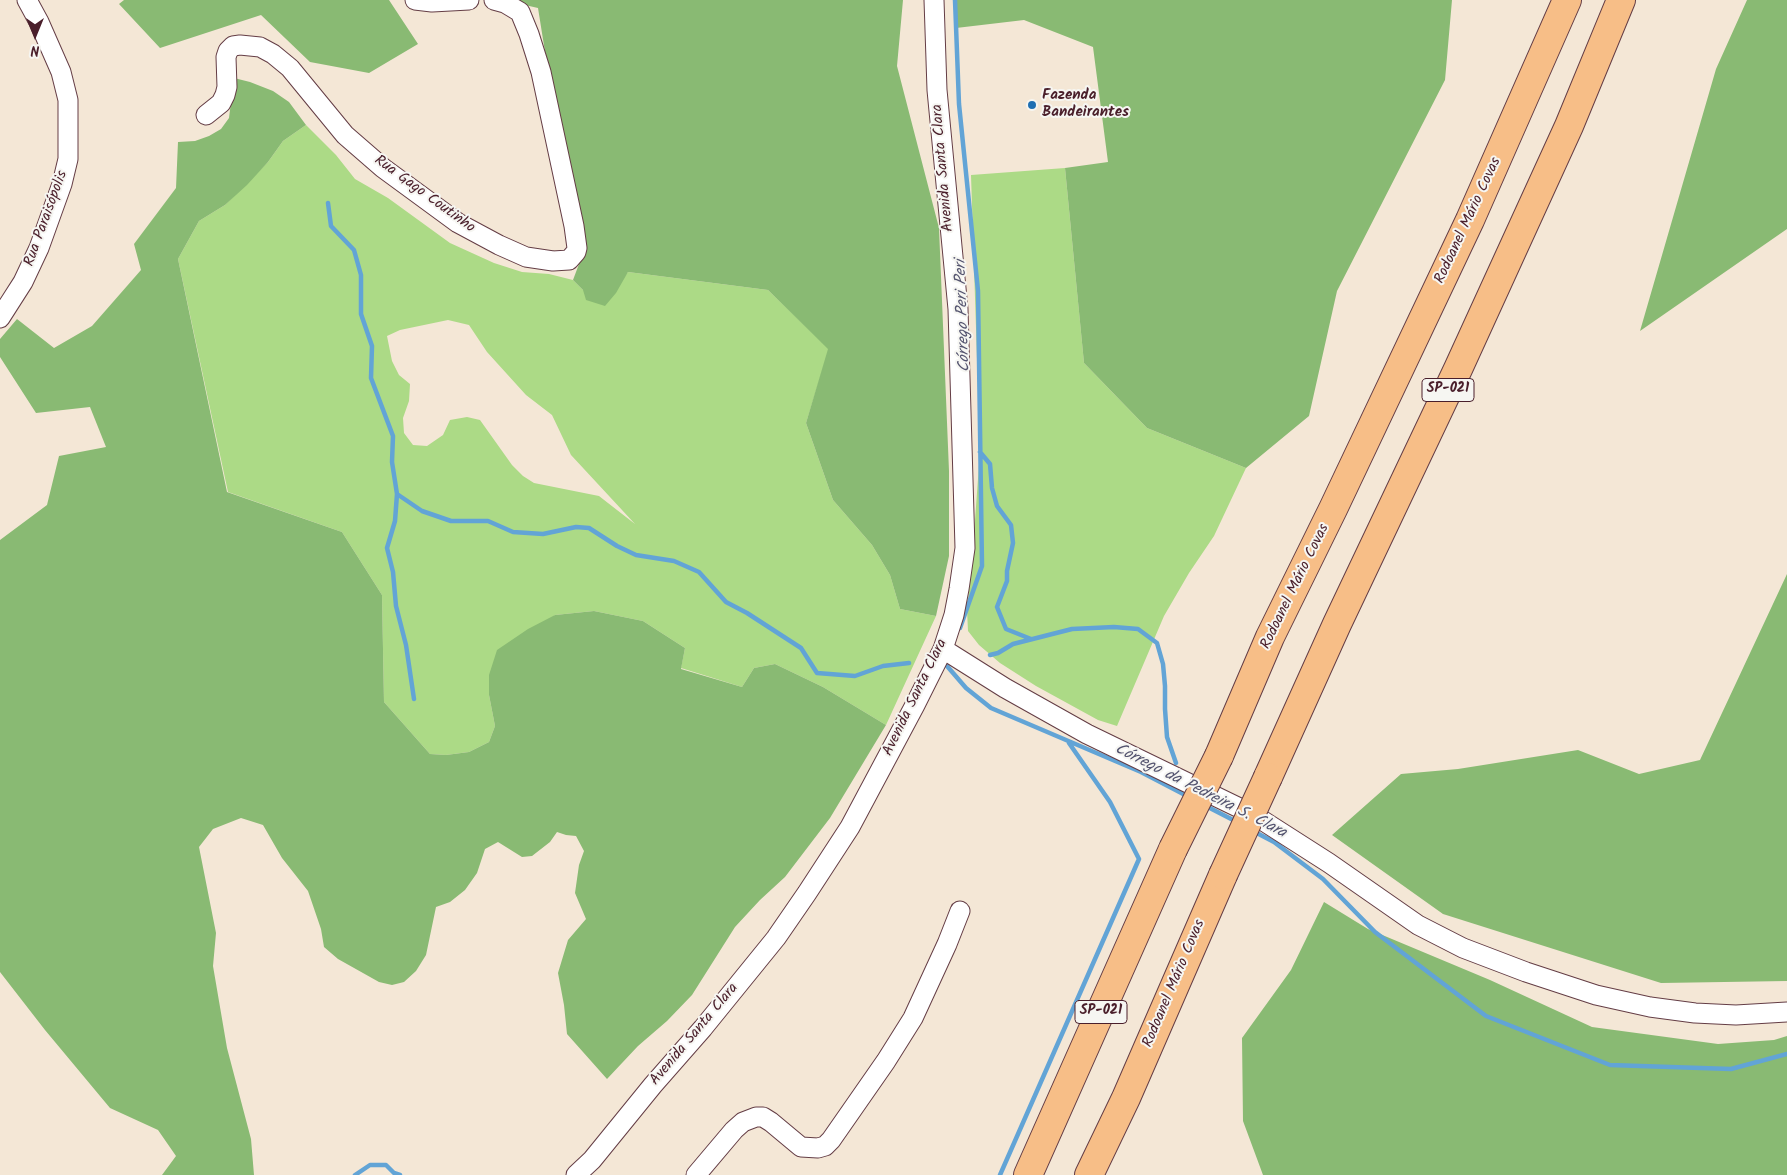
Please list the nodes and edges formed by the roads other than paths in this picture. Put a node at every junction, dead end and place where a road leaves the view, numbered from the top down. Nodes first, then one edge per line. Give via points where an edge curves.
1 (28, 0) edge
2 (415, 0) edge
3 (470, 0) edge
4 (494, 0) edge
5 (934, 0) edge
6 (1567, 0) edge
7 (1621, 0) edge
8 (206, 115) dead end
9 (0, 318) edge
10 (943, 649) junction
11 (960, 910) dead end
12 (1787, 1012) edge
13 (576, 1175) edge
14 (696, 1175) edge
15 (1028, 1175) edge
16 (1089, 1175) edge

1 - 9 street, Rua Paraisópolis via 61,72 68,100 68,159 39,248 23,282
2 - 3 street
4 - 8 street, Rua Gago Coutinho via 520,12 541,72 574,226 577,248 568,260 526,257 458,223 383,168 345,135 290,68 260,47 240,45 228,51 226,95
5 - 10 street, Avenida Santa Clara via 937,90 958,309 964,539 959,589
6 - 15 highway, Rodoanel Mário Covas / SP-021, bridge via 1470,220 1270,637
7 - 16 highway, Rodoanel Mário Covas / SP-021, bridge via 1569,126 1222,875 1126,1098
10 - 12 street via 1087,734 1254,815 1418,925 1463,948 1596,995 1650,1007 1695,1014
10 - 13 street, Avenida Santa Clara via 850,827 776,938 592,1160
11 - 14 street via 913,1018 831,1140 818,1148 802,1147 771,1122 756,1117 734,1130

